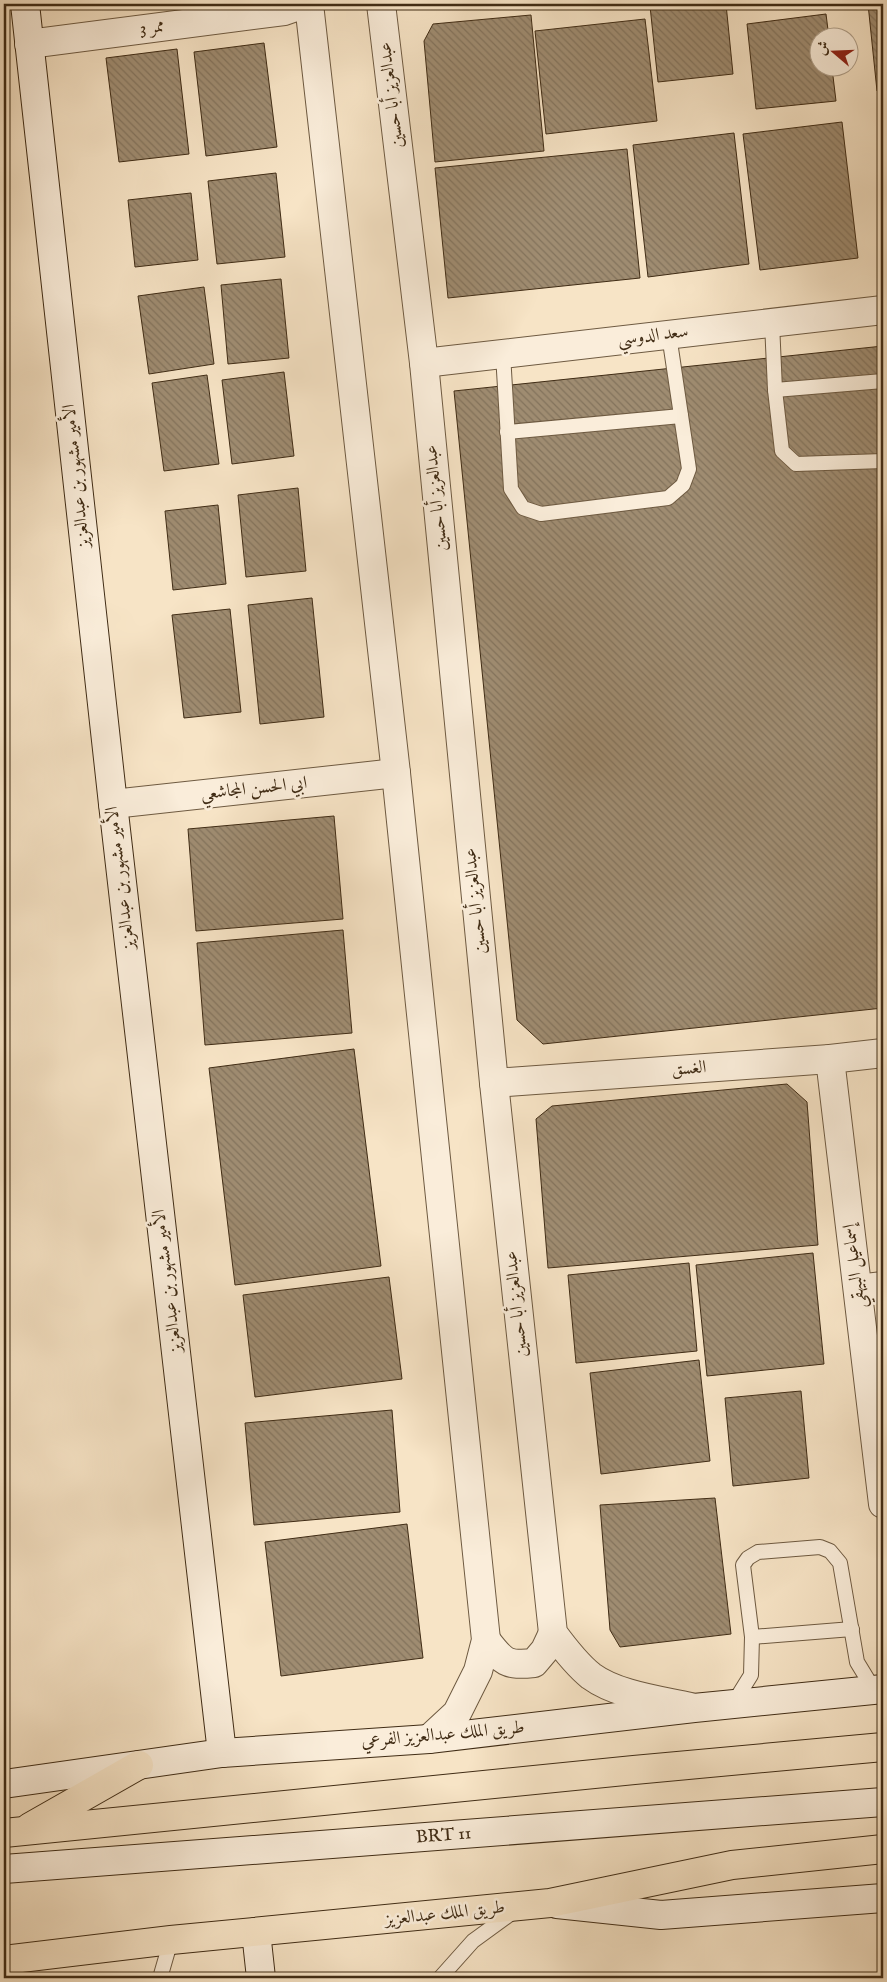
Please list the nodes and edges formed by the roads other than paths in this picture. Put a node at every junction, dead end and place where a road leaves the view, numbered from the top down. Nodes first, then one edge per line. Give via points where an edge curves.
1 (25, 4) edge
2 (304, 4) edge
3 (309, 4) edge
4 (381, 4) edge
5 (29, 44) junction
6 (883, 310) edge
7 (772, 323) junction
8 (668, 335) junction
9 (503, 354) junction
10 (424, 363) junction
11 (883, 381) edge
12 (776, 390) junction
13 (681, 416) junction
14 (507, 432) junction
15 (883, 461) edge
16 (396, 773) junction
17 (113, 804) junction
18 (883, 1053) edge
19 (830, 1059) junction
20 (494, 1082) junction
21 (870, 1288) edge
22 (883, 1504) edge
23 (852, 1630) junction
24 (553, 1633) junction
25 (752, 1637) junction
26 (486, 1640) junction
27 (879, 1690) edge
28 (733, 1704) junction
29 (694, 1708) junction
30 (429, 1739) junction
31 (883, 1747) edge
32 (222, 1753) junction
33 (140, 1764) junction
34 (4, 1784) edge
35 (883, 1802) edge
36 (10, 1836) edge
37 (883, 1849) edge
38 (4, 1869) edge
39 (883, 1898) edge
40 (550, 1904) junction
41 (521, 1906) junction
42 (256, 1932) junction
43 (171, 1940) junction
44 (4, 1960) edge
45 (160, 1978) edge
46 (261, 1978) edge
47 (440, 1978) edge

1 - 5 street, الأمير مشهور بن عبدالعزيز
2 - 5 street, ممر 3 via 284,11
3 - 16 street
4 - 10 street, عبدالعزيز أبا حسين
5 - 17 street, الأمير مشهور بن عبدالعزيز
6 - 7 street, سعد الدوسي
7 - 8 street, سعد الدوسي
7 - 12 lane
8 - 9 street, سعد الدوسي
8 - 13 lane
9 - 10 street, سعد الدوسي
9 - 14 lane
10 - 20 street, عبدالعزيز أبا حسين
11 - 12 lane
12 - 15 lane via 782,451 796,464
13 - 14 lane
13 - 14 lane via 689,469 683,485 668,498 541,514 523,508 511,490
16 - 17 street, ابي الحسن المجاشعي
16 - 26 street
17 - 32 street, الأمير مشهور بن عبدالعزيز
18 - 19 street, الغسق
19 - 20 street, الغسق
19 - 21 street, إسماعيل البيهقي
20 - 24 street, عبدالعزيز أبا حسين
21 - 22 street, إسماعيل البيهقي
23 - 25 lane
23 - 25 lane via 840,1562 830,1551 820,1547 758,1552 748,1558 743,1565
23 - 27 lane via 857,1662
24 - 26 street via 534,1663 515,1665 500,1658
24 - 29 street via 592,1676 624,1692
25 - 28 lane via 751,1675
26 - 30 street via 478,1671 457,1713
27 - 28 street, طريق الملك عبدالعزيز الفرعي
28 - 29 street, طريق الملك عبدالعزيز الفرعي
29 - 30 street, طريق الملك عبدالعزيز الفرعي
30 - 32 street, طريق الملك عبدالعزيز الفرعي
31 - 36 main road
32 - 33 street, طريق الملك عبدالعزيز الفرعي
33 - 34 street, طريق الملك عبدالعزيز الفرعي
33 - 36 main road
35 - 38 street, BRT 11
37 - 40 main road, طريق الملك عبدالعزيز via 732,1865
39 - 40 street via 661,1915
40 - 41 main road, طريق الملك عبدالعزيز
41 - 42 main road, طريق الملك عبدالعزيز
41 - 47 lane via 472,1941
42 - 43 main road, طريق الملك عبدالعزيز
42 - 46 street
43 - 44 main road, طريق الملك عبدالعزيز
43 - 45 lane

